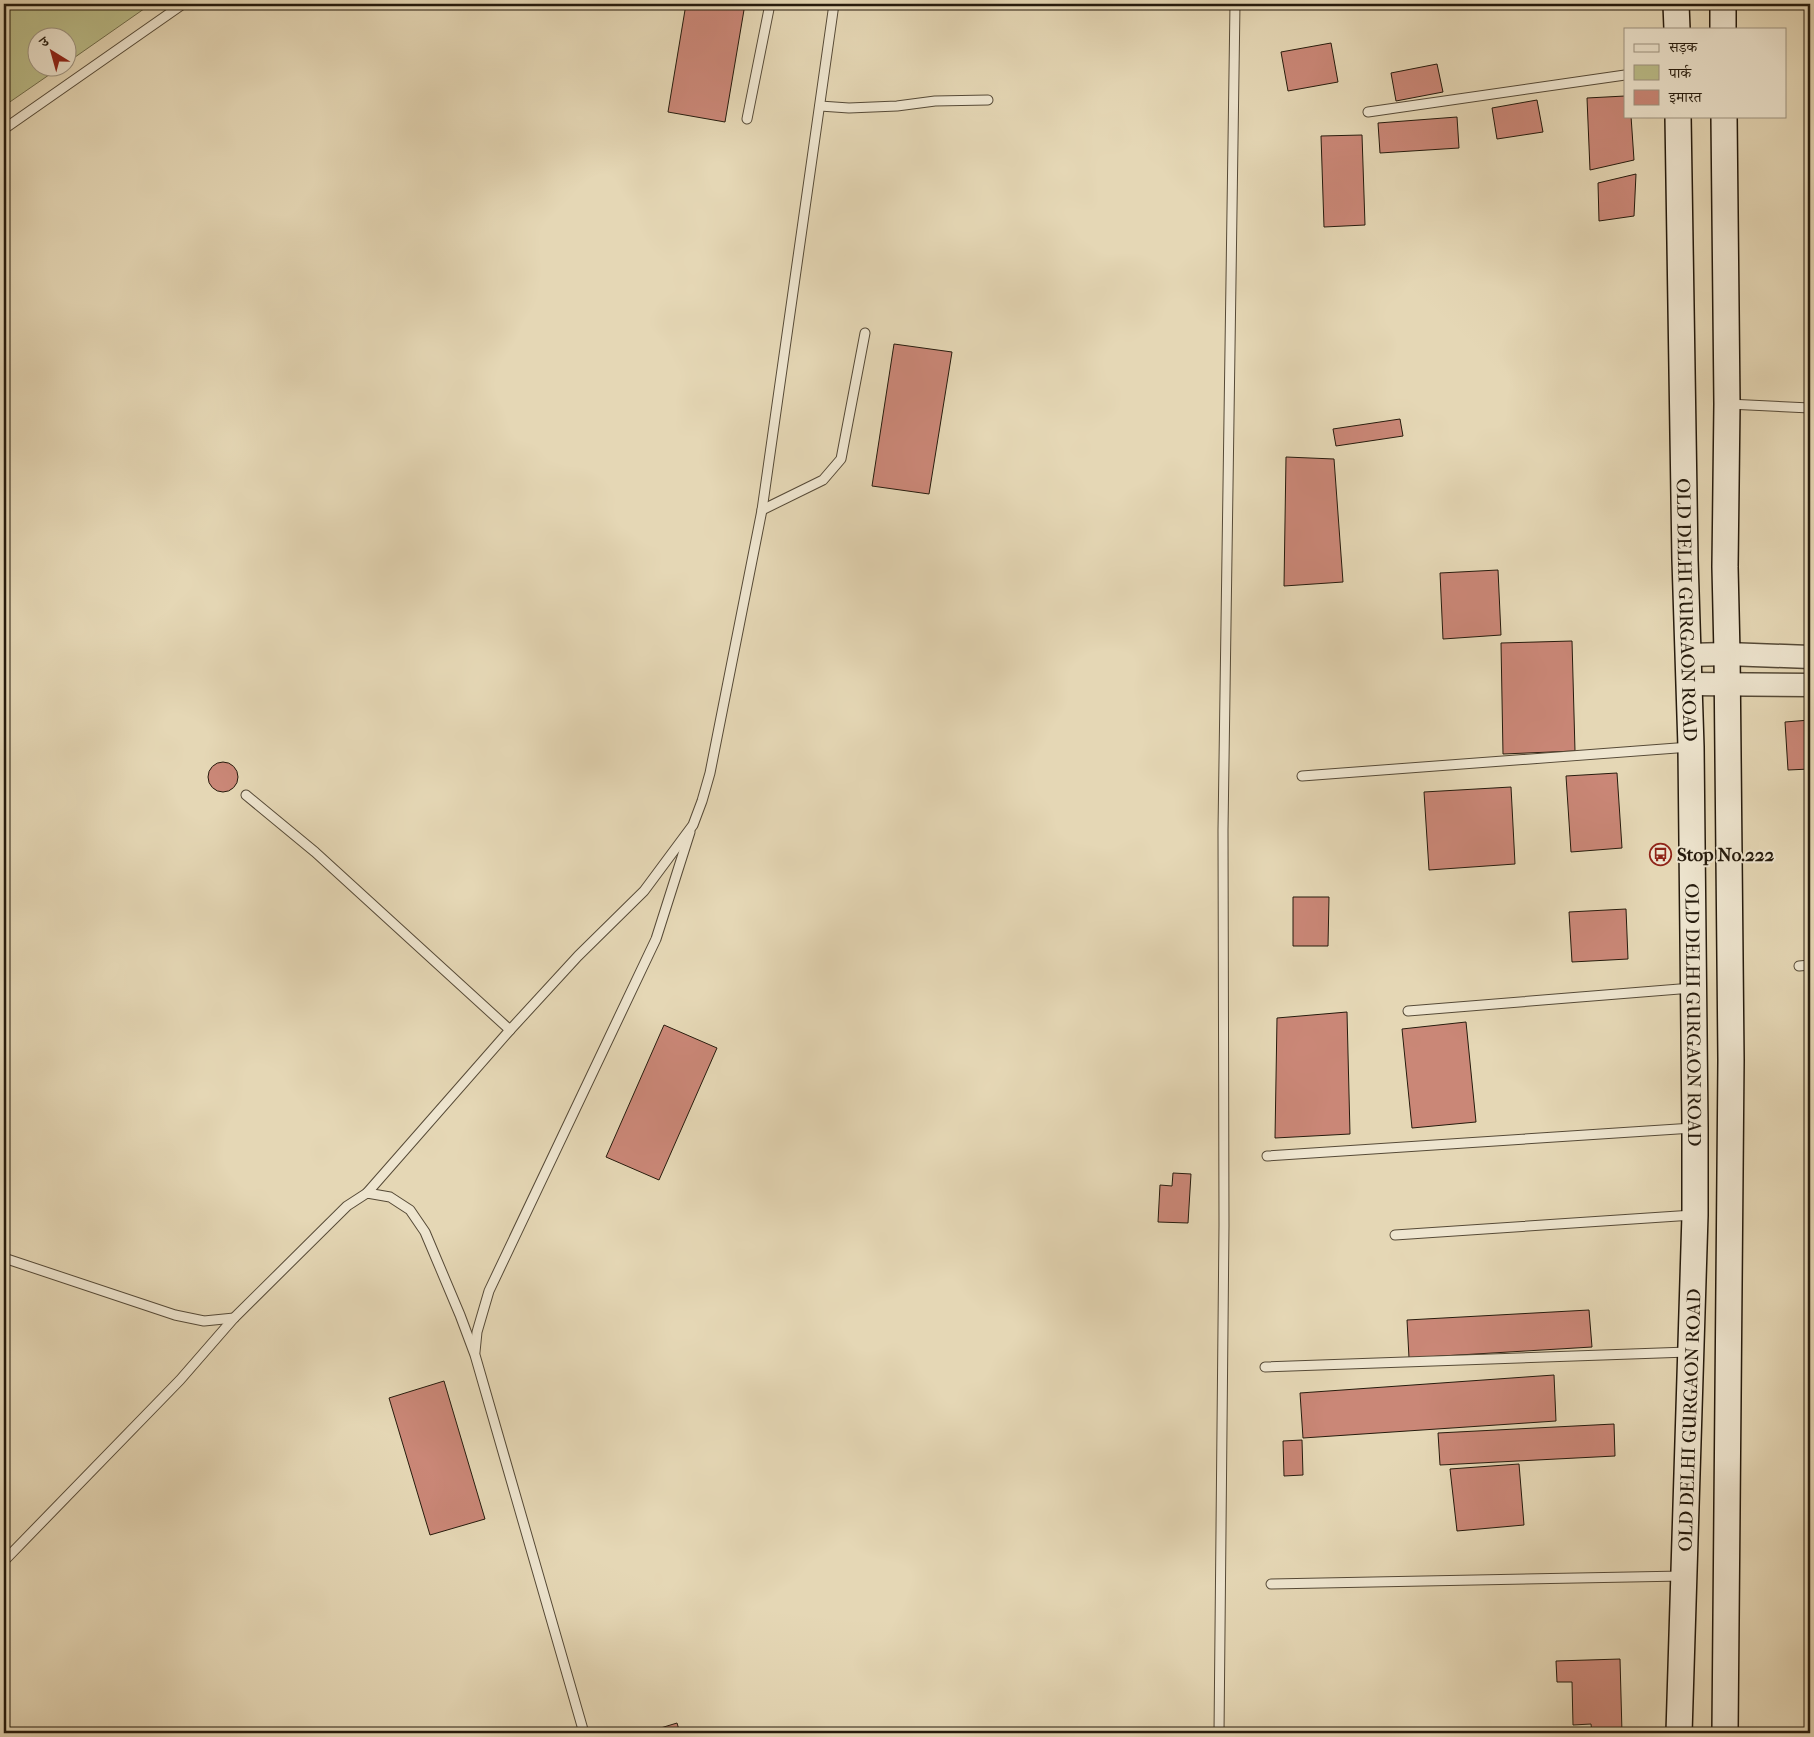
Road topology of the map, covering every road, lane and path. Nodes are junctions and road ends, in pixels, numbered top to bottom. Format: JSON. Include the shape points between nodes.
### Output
{"nodes":[{"id":1,"x":183,"y":4,"type":"edge"},
{"id":2,"x":770,"y":4,"type":"edge"},
{"id":3,"x":834,"y":4,"type":"edge"},
{"id":4,"x":1234,"y":4,"type":"edge"},
{"id":5,"x":1676,"y":4,"type":"edge"},
{"id":6,"x":1723,"y":4,"type":"edge"},
{"id":7,"x":1677,"y":28,"type":"edge"},
{"id":8,"x":1723,"y":28,"type":"edge"},
{"id":9,"x":1624,"y":75,"type":"edge"},
{"id":10,"x":988,"y":100,"type":"dead end"},
{"id":11,"x":820,"y":106,"type":"junction"},
{"id":12,"x":1368,"y":112,"type":"dead end"},
{"id":13,"x":1678,"y":118,"type":"edge"},
{"id":14,"x":1724,"y":118,"type":"edge"},
{"id":15,"x":747,"y":119,"type":"dead end"},
{"id":16,"x":4,"y":129,"type":"edge"},
{"id":17,"x":865,"y":334,"type":"dead end"},
{"id":18,"x":1727,"y":404,"type":"junction"},
{"id":19,"x":1810,"y":408,"type":"edge"},
{"id":20,"x":762,"y":510,"type":"junction"},
{"id":21,"x":1728,"y":654,"type":"junction"},
{"id":22,"x":1688,"y":655,"type":"junction"},
{"id":23,"x":1810,"y":656,"type":"edge"},
{"id":24,"x":1689,"y":684,"type":"junction"},
{"id":25,"x":1728,"y":685,"type":"junction"},
{"id":26,"x":1810,"y":685,"type":"edge"},
{"id":27,"x":1691,"y":747,"type":"junction"},
{"id":28,"x":1302,"y":776,"type":"dead end"},
{"id":29,"x":246,"y":795,"type":"dead end"},
{"id":30,"x":693,"y":825,"type":"junction"},
{"id":31,"x":1810,"y":965,"type":"edge"},
{"id":32,"x":1799,"y":966,"type":"dead end"},
{"id":33,"x":1694,"y":988,"type":"junction"},
{"id":34,"x":1408,"y":1011,"type":"dead end"},
{"id":35,"x":510,"y":1030,"type":"junction"},
{"id":36,"x":1695,"y":1127,"type":"junction"},
{"id":37,"x":1267,"y":1156,"type":"dead end"},
{"id":38,"x":367,"y":1193,"type":"junction"},
{"id":39,"x":1695,"y":1215,"type":"junction"},
{"id":40,"x":1395,"y":1235,"type":"dead end"},
{"id":41,"x":4,"y":1258,"type":"edge"},
{"id":42,"x":234,"y":1318,"type":"junction"},
{"id":43,"x":1691,"y":1352,"type":"junction"},
{"id":44,"x":475,"y":1355,"type":"junction"},
{"id":45,"x":1265,"y":1367,"type":"dead end"},
{"id":46,"x":4,"y":1561,"type":"edge"},
{"id":47,"x":1684,"y":1576,"type":"junction"},
{"id":48,"x":1271,"y":1584,"type":"dead end"},
{"id":49,"x":584,"y":1733,"type":"edge"},
{"id":50,"x":1219,"y":1733,"type":"edge"},
{"id":51,"x":1678,"y":1733,"type":"edge"},
{"id":52,"x":1725,"y":1733,"type":"edge"}],
"edges":[{"from":1,"to":16,"type":"lane"},
{"from":2,"to":15,"type":"lane"},
{"from":3,"to":11,"type":"lane"},
{"from":4,"to":50,"type":"lane","via":[[1222,830],[1224,1235]]},
{"from":5,"to":7,"type":"main road"},
{"from":6,"to":8,"type":"main road"},
{"from":9,"to":12,"type":"lane"},
{"from":10,"to":11,"type":"lane","via":[[849,108]]},
{"from":11,"to":20,"type":"lane"},
{"from":13,"to":22,"type":"main road","name":"OLD DELHI GURGAON ROAD"},
{"from":14,"to":18,"type":"main road","name":"OLD DELHI GURGAON ROAD"},
{"from":17,"to":20,"type":"lane","via":[[841,460],[823,480]]},
{"from":18,"to":19,"type":"lane"},
{"from":18,"to":21,"type":"main road","name":"OLD DELHI GURGAON ROAD","via":[[1724,567]]},
{"from":20,"to":30,"type":"lane","via":[[710,773]]},
{"from":21,"to":22,"type":"street"},
{"from":21,"to":23,"type":"street"},
{"from":21,"to":25,"type":"main road","name":"OLD DELHI GURGAON ROAD"},
{"from":22,"to":24,"type":"main road","name":"OLD DELHI GURGAON ROAD"},
{"from":24,"to":25,"type":"street"},
{"from":24,"to":27,"type":"main road","name":"OLD DELHI GURGAON ROAD"},
{"from":25,"to":26,"type":"street"},
{"from":25,"to":52,"type":"main road","name":"OLD DELHI GURGAON ROAD","via":[[1731,1070]]},
{"from":27,"to":28,"type":"lane"},
{"from":27,"to":33,"type":"main road","name":"OLD DELHI GURGAON ROAD"},
{"from":29,"to":35,"type":"lane","via":[[315,852]]},
{"from":30,"to":35,"type":"lane","via":[[644,891]]},
{"from":30,"to":44,"type":"lane","via":[[656,939],[489,1291],[477,1332]]},
{"from":31,"to":32,"type":"lane"},
{"from":33,"to":34,"type":"lane"},
{"from":33,"to":36,"type":"main road","name":"OLD DELHI GURGAON ROAD"},
{"from":35,"to":38,"type":"lane"},
{"from":36,"to":37,"type":"lane"},
{"from":36,"to":39,"type":"main road","name":"OLD DELHI GURGAON ROAD"},
{"from":38,"to":42,"type":"lane","via":[[347,1206]]},
{"from":38,"to":44,"type":"lane","via":[[390,1197],[410,1210],[425,1232]]},
{"from":39,"to":40,"type":"lane"},
{"from":39,"to":43,"type":"main road","name":"OLD DELHI GURGAON ROAD"},
{"from":41,"to":42,"type":"lane","via":[[175,1315],[204,1321]]},
{"from":42,"to":46,"type":"lane","via":[[180,1380]]},
{"from":43,"to":45,"type":"lane"},
{"from":43,"to":47,"type":"main road","name":"OLD DELHI GURGAON ROAD"},
{"from":44,"to":49,"type":"lane"},
{"from":47,"to":48,"type":"lane"},
{"from":47,"to":51,"type":"main road","name":"OLD DELHI GURGAON ROAD"}]}
